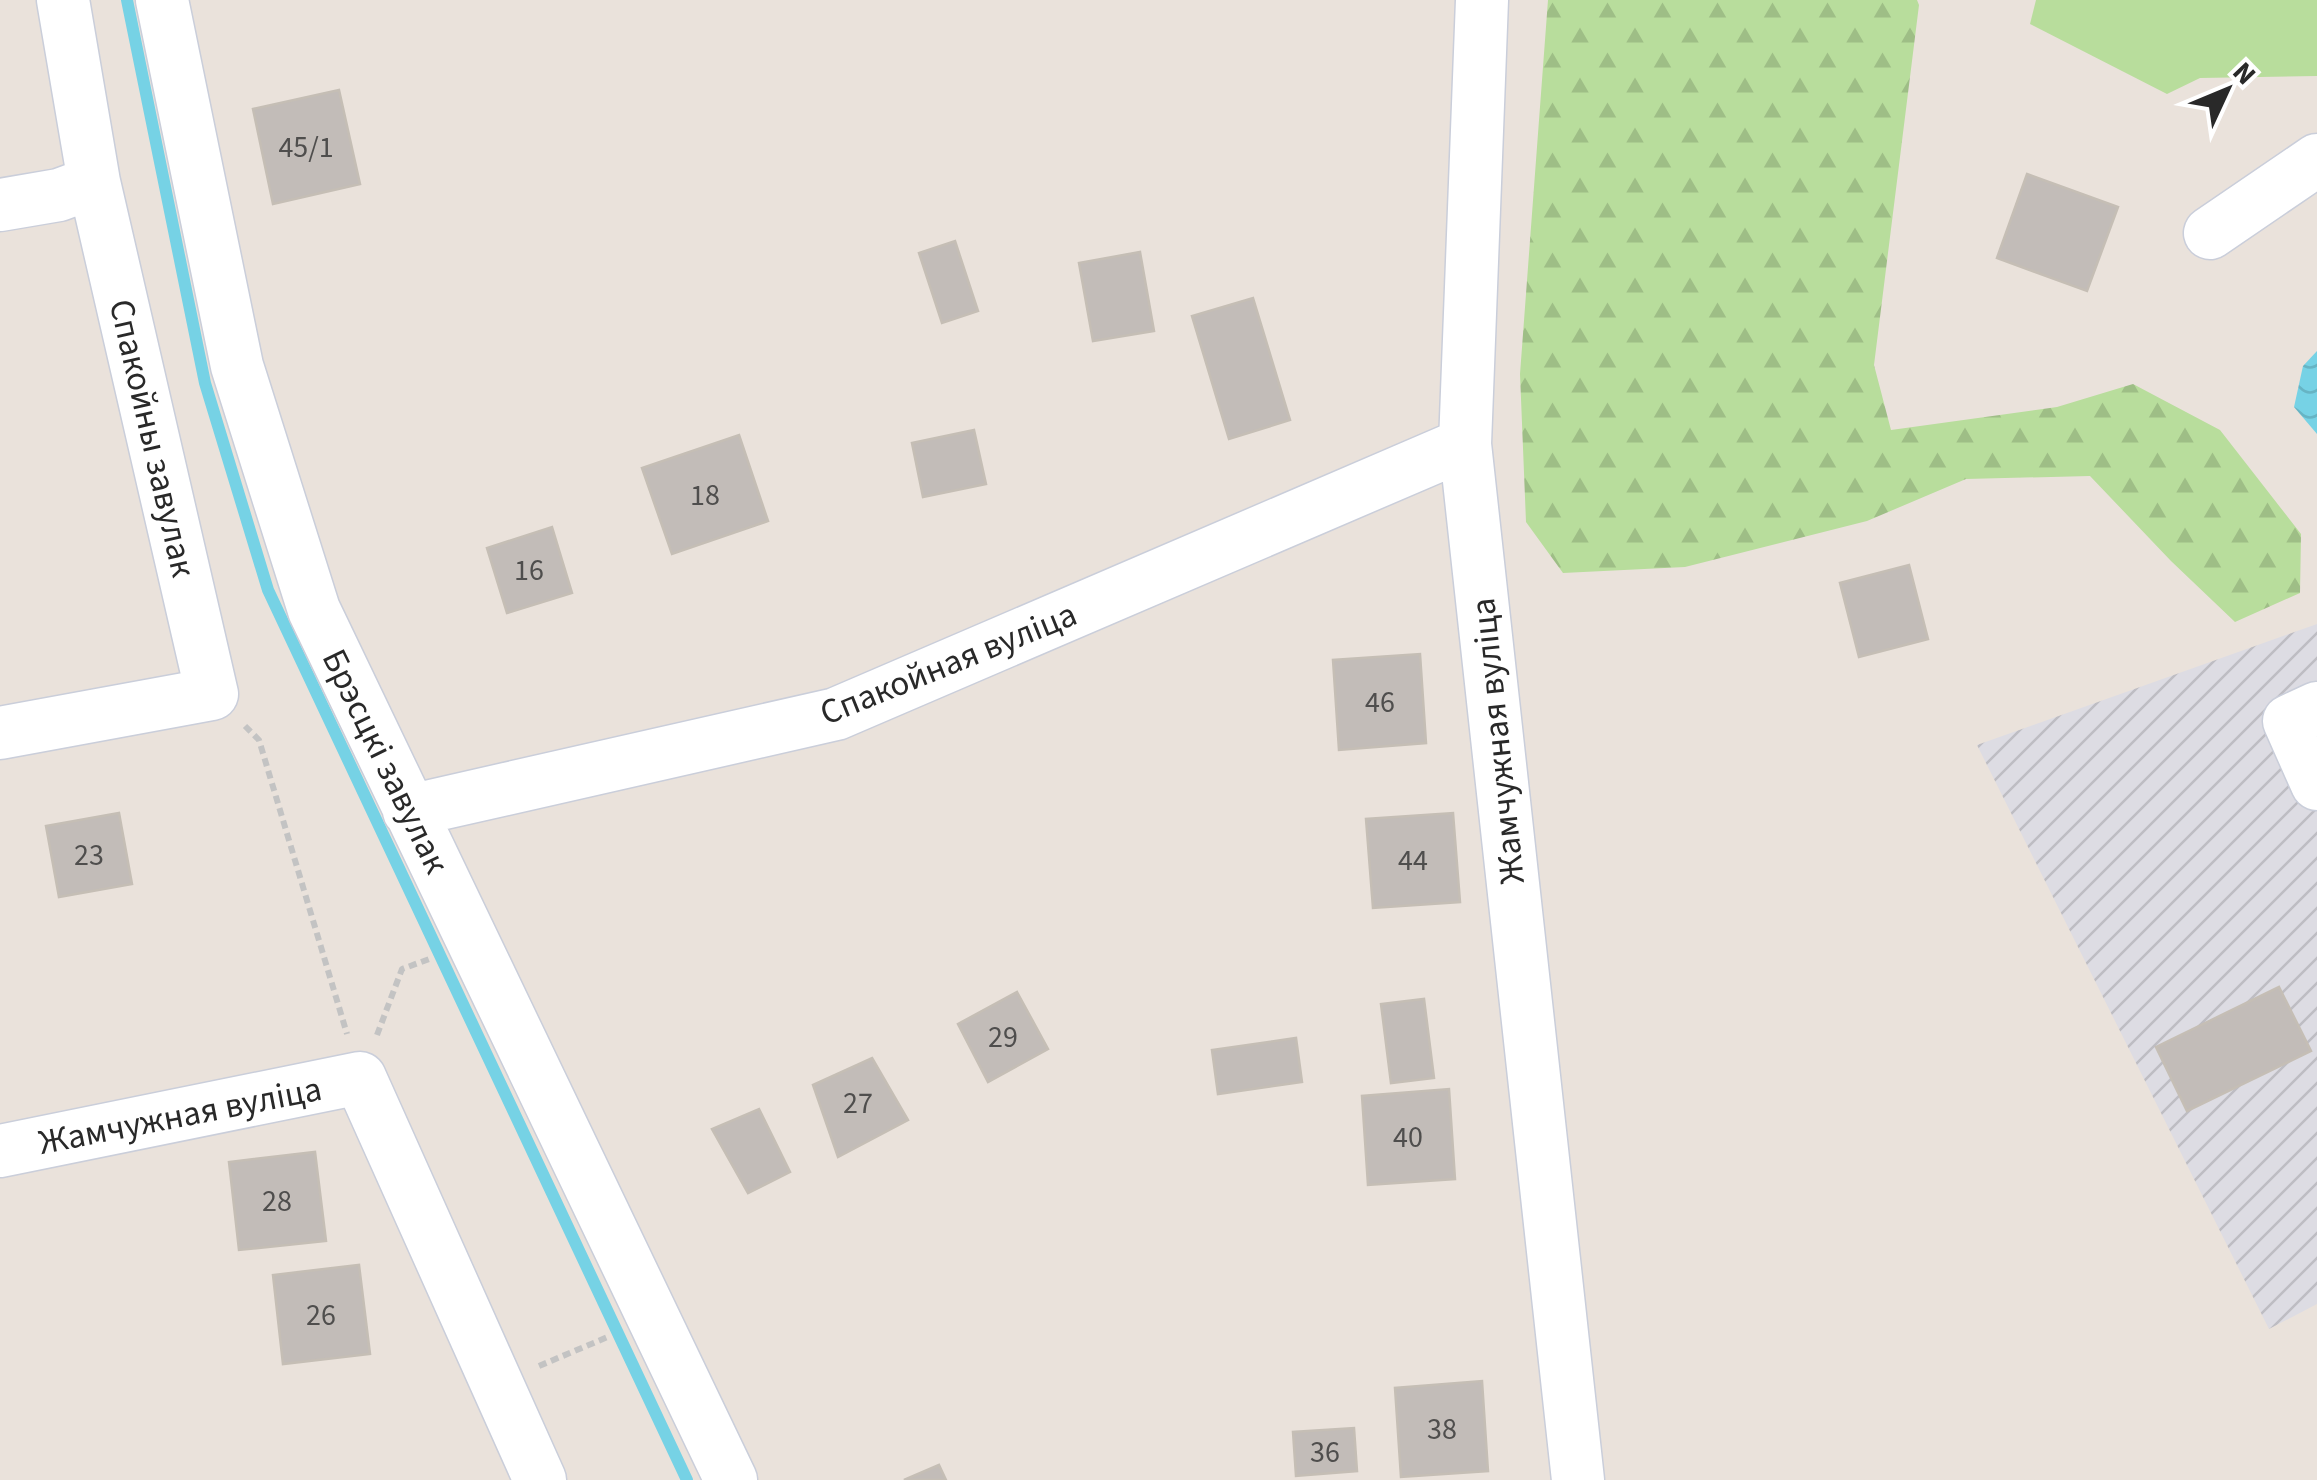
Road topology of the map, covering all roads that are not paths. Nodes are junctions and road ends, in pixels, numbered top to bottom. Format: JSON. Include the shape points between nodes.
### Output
{"nodes":[{"id":1,"x":62,"y":0,"type":"edge"},
{"id":2,"x":162,"y":0,"type":"edge"},
{"id":3,"x":1482,"y":0,"type":"edge"},
{"id":4,"x":2317,"y":160,"type":"edge"},
{"id":5,"x":94,"y":182,"type":"junction"},
{"id":6,"x":0,"y":205,"type":"edge"},
{"id":7,"x":2210,"y":233,"type":"dead end"},
{"id":8,"x":1465,"y":444,"type":"junction"},
{"id":9,"x":2317,"y":708,"type":"edge"},
{"id":10,"x":0,"y":734,"type":"edge"},
{"id":11,"x":2317,"y":784,"type":"edge"},
{"id":12,"x":410,"y":811,"type":"junction"},
{"id":13,"x":0,"y":1152,"type":"edge"},
{"id":14,"x":540,"y":1480,"type":"edge"},
{"id":15,"x":730,"y":1480,"type":"edge"},
{"id":16,"x":1578,"y":1480,"type":"edge"}],
"edges":[{"from":1,"to":5,"type":"street","name":"Спакойны завулак"},
{"from":2,"to":12,"type":"street","name":"Брэсцкі завулак","via":[[237,366],[314,610]]},
{"from":3,"to":8,"type":"street","name":"Жамчужная вуліца"},
{"from":4,"to":7,"type":"street"},
{"from":5,"to":6,"type":"street"},
{"from":5,"to":10,"type":"street","name":"Спакойны завулак","via":[[212,694]]},
{"from":8,"to":12,"type":"street","name":"Спакойная вуліца","via":[[836,714]]},
{"from":8,"to":16,"type":"street","name":"Жамчужная вуліца"},
{"from":9,"to":11,"type":"street","via":[[2288,721]]},
{"from":12,"to":15,"type":"street","name":"Брэсцкі завулак"},
{"from":13,"to":14,"type":"street","name":"Жамчужная вуліца","via":[[360,1078]]}]}
